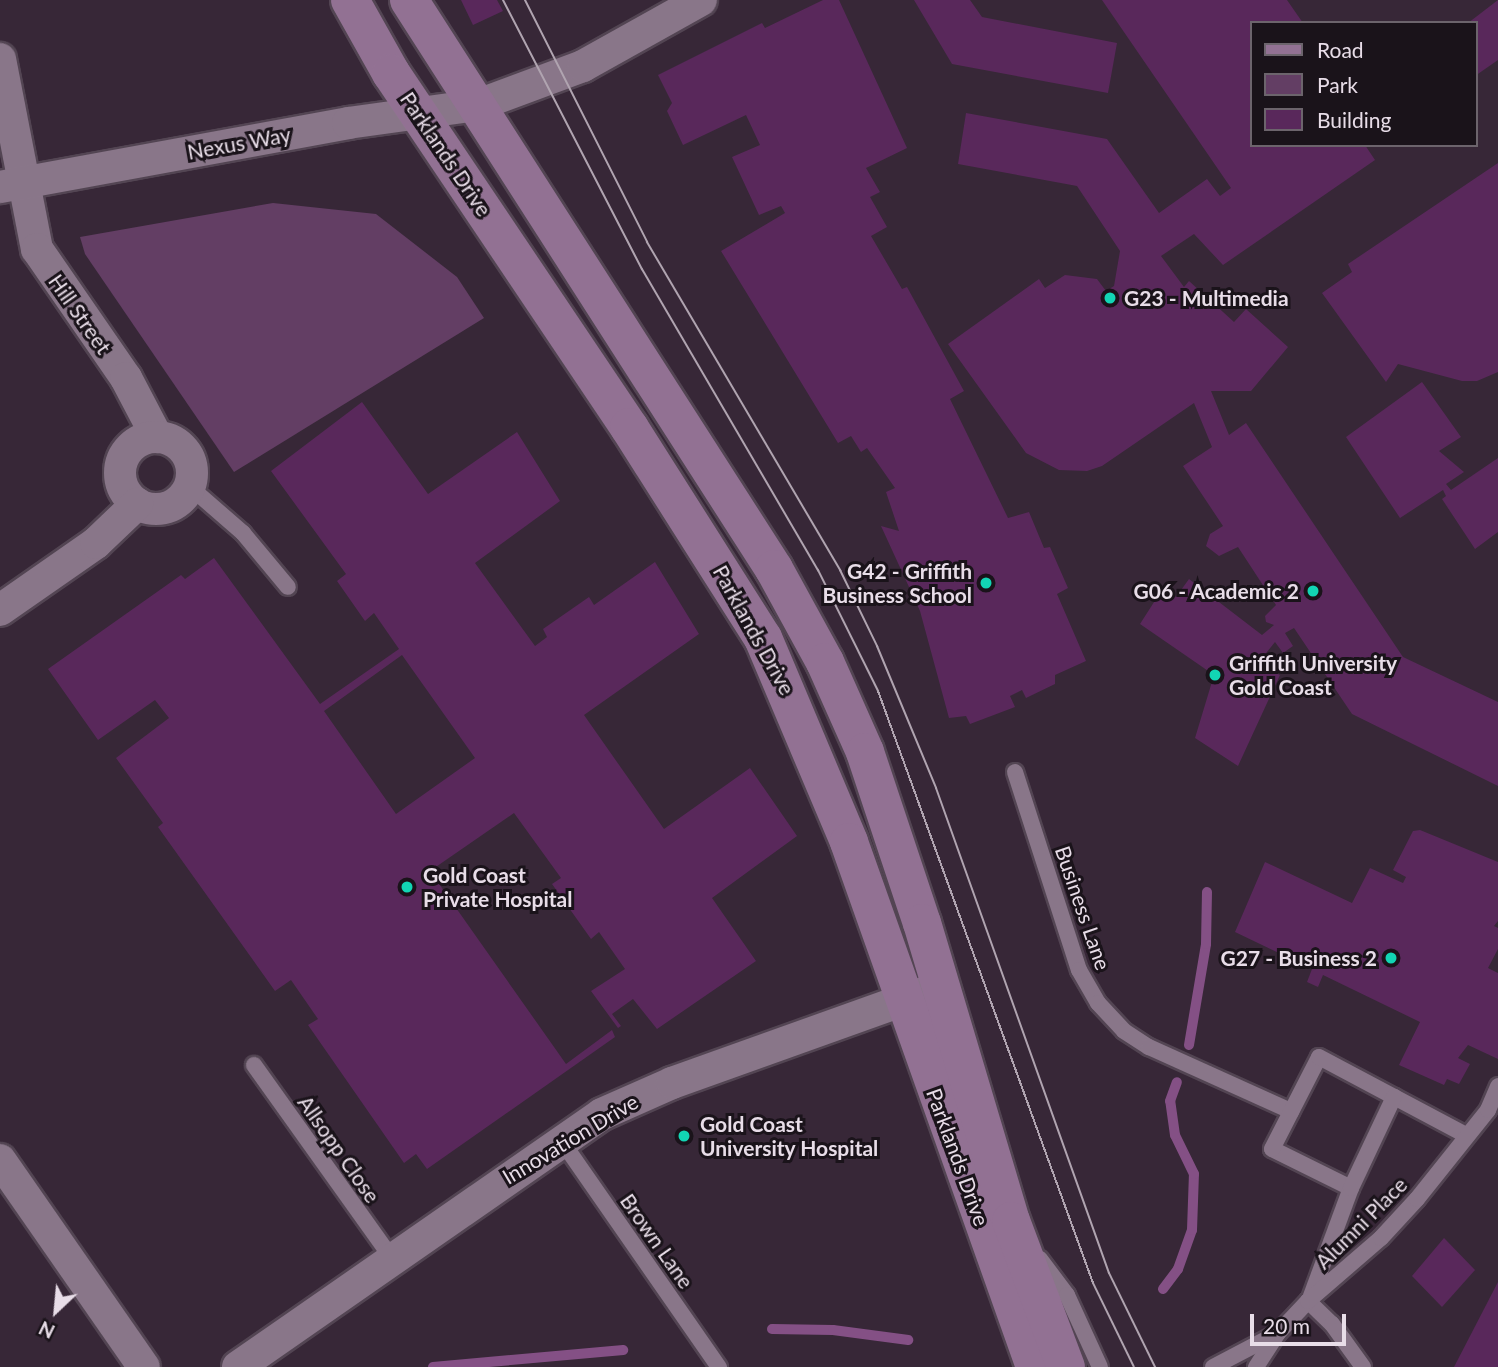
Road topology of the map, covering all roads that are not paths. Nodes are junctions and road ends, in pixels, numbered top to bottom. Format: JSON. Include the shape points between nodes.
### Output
{"nodes":[{"id":1,"x":350,"y":0,"type":"edge"},
{"id":2,"x":409,"y":0,"type":"edge"},
{"id":3,"x":701,"y":0,"type":"edge"},
{"id":4,"x":0,"y":59,"type":"edge"},
{"id":5,"x":478,"y":105,"type":"junction"},
{"id":6,"x":421,"y":116,"type":"junction"},
{"id":7,"x":11,"y":185,"type":"edge"},
{"id":8,"x":158,"y":437,"type":"junction"},
{"id":9,"x":189,"y":486,"type":"junction"},
{"id":10,"x":137,"y":504,"type":"junction"},
{"id":11,"x":288,"y":587,"type":"dead end"},
{"id":12,"x":0,"y":610,"type":"edge"},
{"id":13,"x":1015,"y":772,"type":"dead end"},
{"id":14,"x":941,"y":987,"type":"junction"},
{"id":15,"x":902,"y":1001,"type":"junction"},
{"id":16,"x":254,"y":1065,"type":"dead end"},
{"id":17,"x":1498,"y":1086,"type":"edge"},
{"id":18,"x":1394,"y":1097,"type":"junction"},
{"id":19,"x":1291,"y":1111,"type":"junction"},
{"id":20,"x":1466,"y":1135,"type":"junction"},
{"id":21,"x":561,"y":1140,"type":"junction"},
{"id":22,"x":0,"y":1160,"type":"edge"},
{"id":23,"x":1351,"y":1188,"type":"junction"},
{"id":24,"x":1011,"y":1221,"type":"junction"},
{"id":25,"x":391,"y":1257,"type":"junction"},
{"id":26,"x":1308,"y":1301,"type":"junction"},
{"id":27,"x":1278,"y":1334,"type":"junction"},
{"id":28,"x":144,"y":1367,"type":"edge"},
{"id":29,"x":238,"y":1367,"type":"edge"},
{"id":30,"x":719,"y":1367,"type":"edge"},
{"id":31,"x":1035,"y":1367,"type":"edge"},
{"id":32,"x":1066,"y":1367,"type":"edge"},
{"id":33,"x":1100,"y":1367,"type":"edge"},
{"id":34,"x":1213,"y":1367,"type":"edge"},
{"id":35,"x":1256,"y":1367,"type":"edge"},
{"id":36,"x":1363,"y":1367,"type":"edge"}],
"edges":[{"from":1,"to":6,"type":"street","name":"Parklands Drive","via":[[391,74]]},
{"from":2,"to":5,"type":"street","name":"Parklands Drive"},
{"from":3,"to":5,"type":"street","name":"Nexus Way","via":[[583,66]]},
{"from":4,"to":7,"type":"street","name":"Hill Street"},
{"from":5,"to":6,"type":"street","name":"Nexus Way"},
{"from":5,"to":14,"type":"street","name":"Parklands Drive","via":[[801,616],[865,752]]},
{"from":6,"to":7,"type":"street","name":"Nexus Way","via":[[348,123]]},
{"from":6,"to":15,"type":"street","name":"Parklands Drive","via":[[763,638],[849,842]]},
{"from":7,"to":8,"type":"street","name":"Hill Street","via":[[43,260],[126,378]]},
{"from":8,"to":9,"type":"street","via":[[180,447],[190,461]]},
{"from":8,"to":10,"type":"street","via":[[136,443],[122,459],[121,484]]},
{"from":9,"to":10,"type":"street","via":[[175,503],[164,508]]},
{"from":9,"to":11,"type":"lane","via":[[243,533]]},
{"from":10,"to":12,"type":"street","via":[[96,543]]},
{"from":13,"to":19,"type":"lane","name":"Business Lane","via":[[1079,970],[1098,1003],[1124,1031],[1149,1047]]},
{"from":14,"to":15,"type":"street","name":"Innovation Drive"},
{"from":14,"to":24,"type":"street","name":"Parklands Drive"},
{"from":15,"to":21,"type":"street","name":"Innovation Drive","via":[[632,1099]]},
{"from":15,"to":31,"type":"street","name":"Parklands Drive"},
{"from":16,"to":25,"type":"lane","name":"Allsopp Close"},
{"from":17,"to":20,"type":"lane","name":"Alumni Place","via":[[1488,1110]]},
{"from":18,"to":19,"type":"lane","via":[[1320,1057]]},
{"from":18,"to":20,"type":"lane"},
{"from":18,"to":23,"type":"lane"},
{"from":19,"to":23,"type":"lane","via":[[1272,1149]]},
{"from":20,"to":26,"type":"lane","name":"Alumni Place","via":[[1381,1238]]},
{"from":21,"to":25,"type":"street","name":"Innovation Drive"},
{"from":21,"to":30,"type":"lane","name":"Brown Lane"},
{"from":22,"to":28,"type":"street"},
{"from":23,"to":26,"type":"lane"},
{"from":24,"to":32,"type":"street","name":"Parklands Drive"},
{"from":24,"to":33,"type":"lane","via":[[1067,1295]]},
{"from":25,"to":29,"type":"street","name":"Innovation Drive"},
{"from":26,"to":27,"type":"lane","name":"Alumni Place"},
{"from":26,"to":36,"type":"lane","via":[[1332,1324]]},
{"from":27,"to":34,"type":"lane","name":"Alumni Place"},
{"from":27,"to":35,"type":"lane","name":"Alumni Place"}]}
